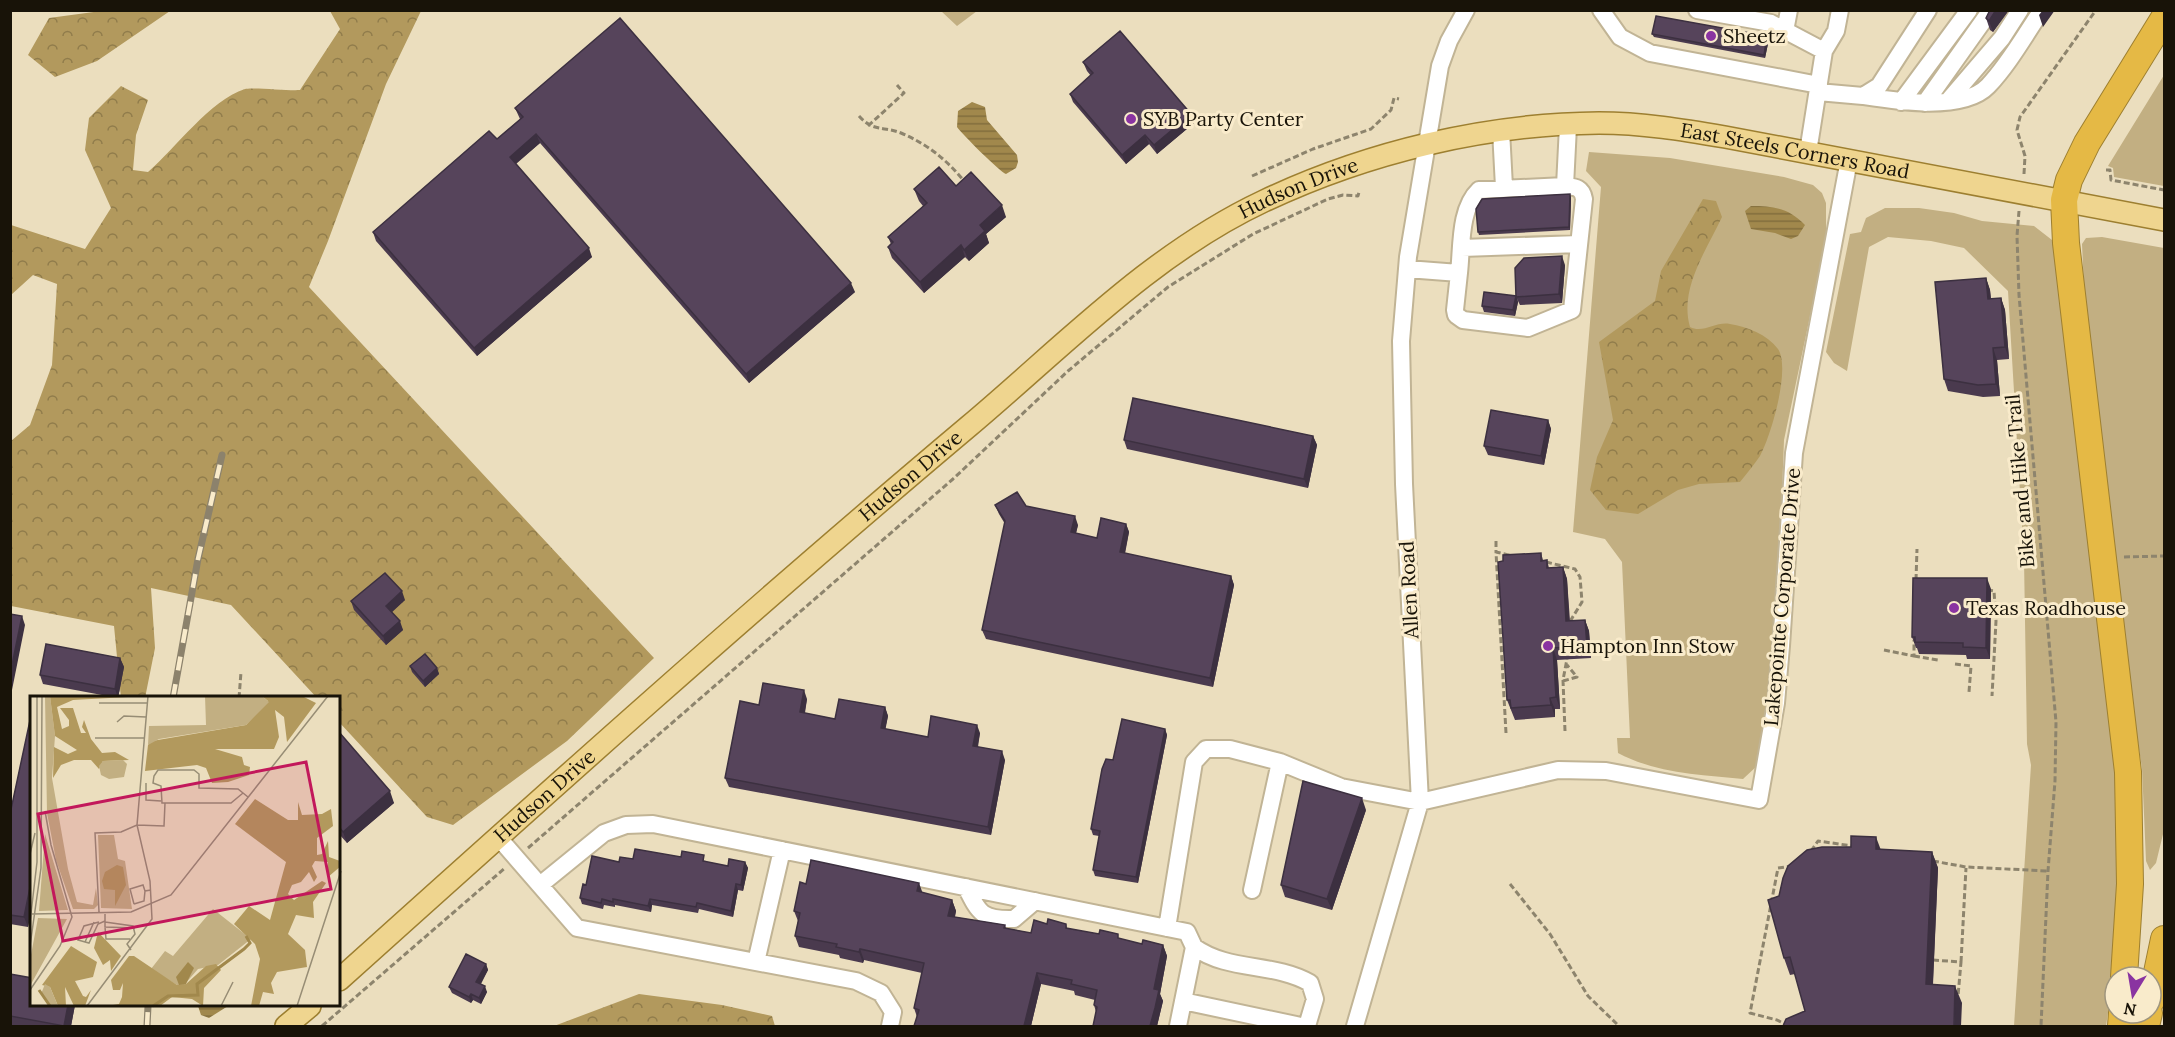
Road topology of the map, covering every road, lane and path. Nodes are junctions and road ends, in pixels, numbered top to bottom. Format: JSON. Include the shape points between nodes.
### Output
{"nodes":[{"id":1,"x":1466,"y":10,"type":"edge"},
{"id":2,"x":1601,"y":10,"type":"edge"},
{"id":3,"x":1697,"y":10,"type":"edge"},
{"id":4,"x":1789,"y":10,"type":"edge"},
{"id":5,"x":1840,"y":10,"type":"edge"},
{"id":6,"x":1928,"y":10,"type":"edge"},
{"id":7,"x":1969,"y":10,"type":"edge"},
{"id":8,"x":1990,"y":10,"type":"edge"},
{"id":9,"x":2020,"y":10,"type":"edge"},
{"id":10,"x":2042,"y":10,"type":"edge"},
{"id":11,"x":2096,"y":10,"type":"edge"},
{"id":12,"x":2164,"y":18,"type":"edge"},
{"id":13,"x":1785,"y":31,"type":"junction"},
{"id":14,"x":1824,"y":51,"type":"junction"},
{"id":15,"x":897,"y":85,"type":"dead end"},
{"id":16,"x":1818,"y":89,"type":"junction"},
{"id":17,"x":1863,"y":96,"type":"junction"},
{"id":18,"x":1399,"y":99,"type":"dead end"},
{"id":19,"x":1948,"y":101,"type":"junction"},
{"id":20,"x":1901,"y":102,"type":"junction"},
{"id":21,"x":1925,"y":103,"type":"junction"},
{"id":22,"x":859,"y":116,"type":"dead end"},
{"id":23,"x":868,"y":126,"type":"junction"},
{"id":24,"x":1568,"y":126,"type":"junction"},
{"id":25,"x":1501,"y":130,"type":"junction"},
{"id":26,"x":1425,"y":146,"type":"junction"},
{"id":27,"x":1808,"y":152,"type":"junction"},
{"id":28,"x":1849,"y":160,"type":"junction"},
{"id":29,"x":2025,"y":165,"type":"dead end"},
{"id":30,"x":2106,"y":170,"type":"dead end"},
{"id":31,"x":1252,"y":176,"type":"dead end"},
{"id":32,"x":1565,"y":186,"type":"junction"},
{"id":33,"x":1504,"y":187,"type":"junction"},
{"id":34,"x":970,"y":189,"type":"edge"},
{"id":35,"x":2164,"y":190,"type":"edge"},
{"id":36,"x":1359,"y":192,"type":"dead end"},
{"id":37,"x":2064,"y":200,"type":"junction"},
{"id":38,"x":2164,"y":220,"type":"edge"},
{"id":39,"x":2018,"y":221,"type":"dead end"},
{"id":40,"x":1579,"y":244,"type":"junction"},
{"id":41,"x":1462,"y":248,"type":"junction"},
{"id":42,"x":1407,"y":269,"type":"junction"},
{"id":43,"x":1460,"y":273,"type":"junction"},
{"id":44,"x":1496,"y":541,"type":"dead end"},
{"id":45,"x":1917,"y":549,"type":"dead end"},
{"id":46,"x":1496,"y":552,"type":"junction"},
{"id":47,"x":2164,"y":556,"type":"edge"},
{"id":48,"x":1520,"y":557,"type":"edge"},
{"id":49,"x":2103,"y":557,"type":"junction"},
{"id":50,"x":1542,"y":561,"type":"edge"},
{"id":51,"x":1916,"y":578,"type":"junction"},
{"id":52,"x":1927,"y":579,"type":"edge"},
{"id":53,"x":1916,"y":584,"type":"edge"},
{"id":54,"x":1983,"y":589,"type":"edge"},
{"id":55,"x":1568,"y":626,"type":"edge"},
{"id":56,"x":1914,"y":634,"type":"edge"},
{"id":57,"x":1884,"y":650,"type":"dead end"},
{"id":58,"x":1914,"y":656,"type":"junction"},
{"id":59,"x":1938,"y":660,"type":"edge"},
{"id":60,"x":1955,"y":664,"type":"dead end"},
{"id":61,"x":241,"y":672,"type":"dead end"},
{"id":62,"x":1563,"y":681,"type":"junction"},
{"id":63,"x":1969,"y":692,"type":"dead end"},
{"id":64,"x":239,"y":696,"type":"edge"},
{"id":65,"x":1992,"y":696,"type":"dead end"},
{"id":66,"x":1565,"y":731,"type":"dead end"},
{"id":67,"x":1506,"y":733,"type":"dead end"},
{"id":68,"x":1280,"y":762,"type":"junction"},
{"id":69,"x":1420,"y":802,"type":"junction"},
{"id":70,"x":498,"y":837,"type":"junction"},
{"id":71,"x":1862,"y":848,"type":"edge"},
{"id":72,"x":782,"y":850,"type":"junction"},
{"id":73,"x":1808,"y":855,"type":"edge"},
{"id":74,"x":516,"y":859,"type":"junction"},
{"id":75,"x":1923,"y":859,"type":"edge"},
{"id":76,"x":1798,"y":862,"type":"edge"},
{"id":77,"x":1966,"y":867,"type":"junction"},
{"id":78,"x":2048,"y":871,"type":"junction"},
{"id":79,"x":1510,"y":884,"type":"dead end"},
{"id":80,"x":540,"y":885,"type":"junction"},
{"id":81,"x":966,"y":887,"type":"junction"},
{"id":82,"x":1252,"y":890,"type":"dead end"},
{"id":83,"x":1035,"y":901,"type":"junction"},
{"id":84,"x":1770,"y":911,"type":"junction"},
{"id":85,"x":1776,"y":913,"type":"edge"},
{"id":86,"x":1167,"y":928,"type":"junction"},
{"id":87,"x":2164,"y":939,"type":"edge"},
{"id":88,"x":1194,"y":947,"type":"junction"},
{"id":89,"x":1934,"y":960,"type":"dead end"},
{"id":90,"x":756,"y":962,"type":"junction"},
{"id":91,"x":1961,"y":962,"type":"junction"},
{"id":92,"x":2125,"y":965,"type":"edge"},
{"id":93,"x":2159,"y":965,"type":"edge"},
{"id":94,"x":340,"y":979,"type":"edge"},
{"id":95,"x":1950,"y":996,"type":"edge"},
{"id":96,"x":1183,"y":1001,"type":"junction"},
{"id":97,"x":308,"y":1007,"type":"edge"},
{"id":98,"x":286,"y":1026,"type":"edge"},
{"id":99,"x":322,"y":1026,"type":"edge"},
{"id":100,"x":890,"y":1026,"type":"edge"},
{"id":101,"x":1178,"y":1026,"type":"edge"},
{"id":102,"x":1301,"y":1026,"type":"edge"},
{"id":103,"x":1307,"y":1026,"type":"edge"},
{"id":104,"x":1355,"y":1026,"type":"edge"},
{"id":105,"x":1619,"y":1026,"type":"edge"},
{"id":106,"x":1789,"y":1026,"type":"edge"},
{"id":107,"x":2041,"y":1026,"type":"edge"}],
"edges":[{"from":1,"to":26,"type":"street","via":[[1440,66]]},
{"from":2,"to":16,"type":"street","via":[[1620,37],[1650,53]]},
{"from":3,"to":13,"type":"street","via":[[1771,23]]},
{"from":4,"to":13,"type":"street"},
{"from":5,"to":14,"type":"street","via":[[1836,31]]},
{"from":6,"to":17,"type":"street","via":[[1879,86]]},
{"from":7,"to":20,"type":"street"},
{"from":8,"to":21,"type":"street"},
{"from":9,"to":19,"type":"street"},
{"from":10,"to":19,"type":"street","via":[[1987,88]]},
{"from":11,"to":29,"type":"path","via":[[2020,117],[2017,130]]},
{"from":12,"to":37,"type":"highway","via":[[2087,143]]},
{"from":13,"to":14,"type":"street"},
{"from":14,"to":16,"type":"street"},
{"from":15,"to":23,"type":"path","via":[[904,93]]},
{"from":16,"to":17,"type":"street"},
{"from":16,"to":27,"type":"street"},
{"from":17,"to":20,"type":"street"},
{"from":18,"to":31,"type":"path","via":[[1394,98],[1391,110],[1371,129]]},
{"from":19,"to":21,"type":"street"},
{"from":20,"to":21,"type":"street"},
{"from":22,"to":23,"type":"path"},
{"from":23,"to":34,"type":"path","via":[[899,132],[940,154]]},
{"from":24,"to":25,"type":"main road","name":"East Steels Corners Road"},
{"from":24,"to":27,"type":"main road","name":"East Steels Corners Road","via":[[1599,123],[1666,127]]},
{"from":24,"to":32,"type":"street"},
{"from":25,"to":26,"type":"main road","name":"East Steels Corners Road","via":[[1474,132]]},
{"from":25,"to":33,"type":"street"},
{"from":26,"to":42,"type":"street","name":"Allen Road"},
{"from":26,"to":70,"type":"main road","name":"Hudson Drive","via":[[1317,179],[1263,202],[1206,232],[1148,273],[850,526]]},
{"from":27,"to":28,"type":"main road","name":"East Steels Corners Road"},
{"from":28,"to":37,"type":"main road","name":"East Steels Corners Road"},
{"from":28,"to":69,"type":"street","name":"Lakepointe Corporate Drive","via":[[1794,453],[1780,658],[1759,800],[1606,771],[1558,770]]},
{"from":30,"to":35,"type":"path","via":[[2110,170],[2111,180]]},
{"from":32,"to":33,"type":"street"},
{"from":32,"to":40,"type":"street","via":[[1583,192]]},
{"from":33,"to":41,"type":"street","via":[[1479,190],[1471,198]]},
{"from":36,"to":74,"type":"path","via":[[1358,196],[1328,199],[1253,234],[1168,287],[1068,370],[953,479]]},
{"from":37,"to":38,"type":"main road","name":"East Steels Corners Road"},
{"from":37,"to":49,"type":"highway"},
{"from":39,"to":78,"type":"path","name":"Bike and Hike Trail","via":[[2019,296],[2056,722]]},
{"from":40,"to":41,"type":"street"},
{"from":40,"to":43,"type":"street","via":[[1572,310],[1528,328],[1459,318],[1455,310]]},
{"from":41,"to":43,"type":"street"},
{"from":42,"to":43,"type":"street"},
{"from":42,"to":69,"type":"street","name":"Allen Road","via":[[1401,386]]},
{"from":44,"to":46,"type":"path"},
{"from":45,"to":51,"type":"path"},
{"from":46,"to":48,"type":"path"},
{"from":46,"to":67,"type":"path"},
{"from":47,"to":49,"type":"path"},
{"from":49,"to":92,"type":"highway","via":[[2129,802]]},
{"from":50,"to":55,"type":"path","via":[[1575,569],[1580,577],[1582,602]]},
{"from":51,"to":52,"type":"path"},
{"from":51,"to":53,"type":"path"},
{"from":54,"to":65,"type":"path","via":[[1994,591]]},
{"from":56,"to":58,"type":"path"},
{"from":57,"to":58,"type":"path"},
{"from":58,"to":59,"type":"path"},
{"from":60,"to":63,"type":"path","via":[[1971,666]]},
{"from":61,"to":64,"type":"path"},
{"from":62,"to":62,"type":"path","via":[[1577,677],[1567,662]]},
{"from":62,"to":66,"type":"path"},
{"from":68,"to":69,"type":"street","via":[[1341,787]]},
{"from":68,"to":82,"type":"street"},
{"from":68,"to":86,"type":"street","via":[[1230,749],[1206,749],[1194,762]]},
{"from":69,"to":104,"type":"street","name":"Allen Road"},
{"from":70,"to":74,"type":"street"},
{"from":70,"to":94,"type":"main road","name":"Hudson Drive"},
{"from":71,"to":73,"type":"path","via":[[1818,841]]},
{"from":72,"to":80,"type":"street","via":[[653,824],[626,825],[604,833]]},
{"from":72,"to":81,"type":"street"},
{"from":72,"to":90,"type":"street"},
{"from":74,"to":80,"type":"street"},
{"from":74,"to":99,"type":"path"},
{"from":75,"to":77,"type":"path"},
{"from":76,"to":84,"type":"path","via":[[1778,868]]},
{"from":77,"to":78,"type":"path"},
{"from":77,"to":91,"type":"path"},
{"from":78,"to":107,"type":"path","name":"Bike and Hike Trail"},
{"from":79,"to":105,"type":"path","via":[[1566,957],[1588,996]]},
{"from":80,"to":90,"type":"street","via":[[578,928]]},
{"from":81,"to":83,"type":"street"},
{"from":81,"to":83,"type":"street","via":[[977,911],[986,916],[1014,919]]},
{"from":83,"to":86,"type":"street"},
{"from":84,"to":85,"type":"path"},
{"from":84,"to":106,"type":"path","via":[[1750,1013]]},
{"from":86,"to":88,"type":"street","via":[[1187,932]]},
{"from":87,"to":93,"type":"highway"},
{"from":88,"to":96,"type":"street"},
{"from":88,"to":103,"type":"street","via":[[1210,958],[1295,974],[1310,983],[1315,999]]},
{"from":89,"to":91,"type":"path"},
{"from":90,"to":100,"type":"street","via":[[856,981],[881,993],[893,1012]]},
{"from":91,"to":95,"type":"path","via":[[1959,997]]},
{"from":96,"to":101,"type":"street"},
{"from":96,"to":102,"type":"street"},
{"from":97,"to":98,"type":"main road"}]}
